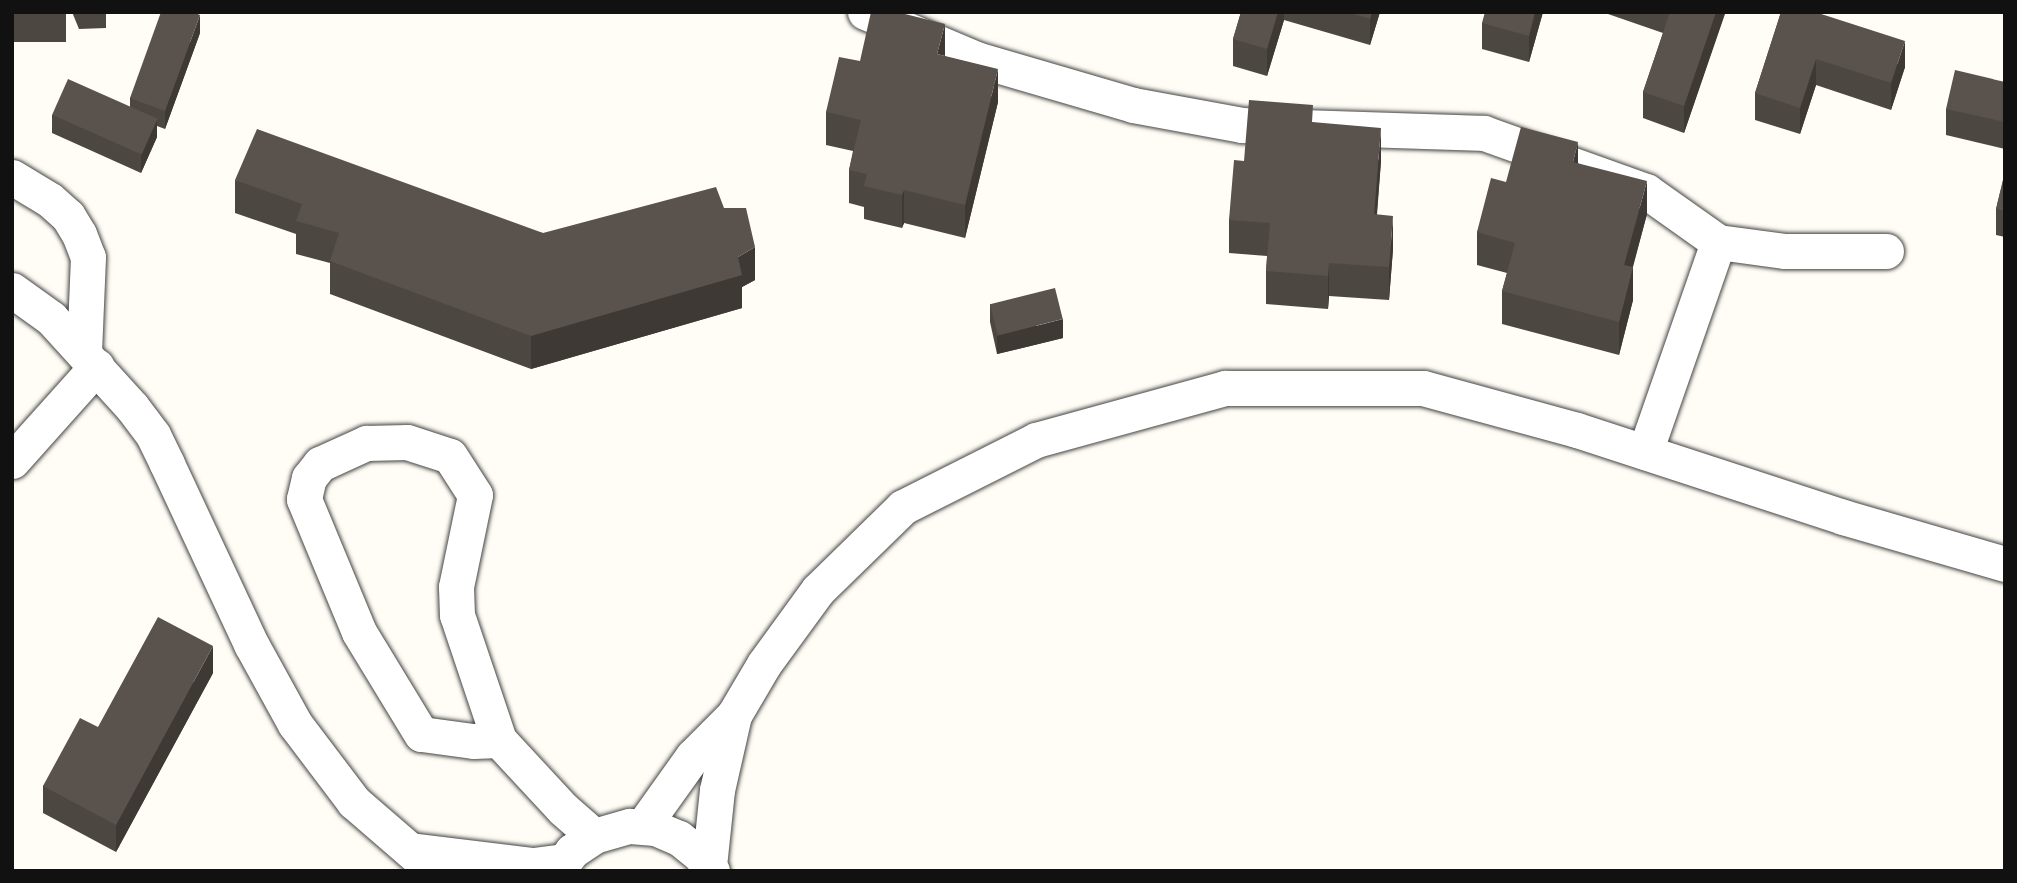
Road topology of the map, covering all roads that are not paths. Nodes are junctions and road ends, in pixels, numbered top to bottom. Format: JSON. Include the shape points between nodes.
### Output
{"nodes":[{"id":1,"x":865,"y":12,"type":"edge"},
{"id":2,"x":12,"y":177,"type":"edge"},
{"id":3,"x":1718,"y":242,"type":"junction"},
{"id":4,"x":1886,"y":251,"type":"dead end"},
{"id":5,"x":12,"y":290,"type":"edge"},
{"id":6,"x":91,"y":359,"type":"junction"},
{"id":7,"x":1645,"y":452,"type":"junction"},
{"id":8,"x":12,"y":461,"type":"edge"},
{"id":9,"x":2005,"y":564,"type":"edge"},
{"id":10,"x":734,"y":715,"type":"junction"},
{"id":11,"x":499,"y":740,"type":"junction"},
{"id":12,"x":643,"y":826,"type":"junction"},
{"id":13,"x":594,"y":836,"type":"junction"},
{"id":14,"x":422,"y":860,"type":"edge"},
{"id":15,"x":560,"y":866,"type":"edge"},
{"id":16,"x":710,"y":869,"type":"edge"}],
"edges":[{"from":1,"to":3,"type":"street","via":[[976,59],[1133,105],[1242,125],[1484,133],[1646,191]]},
{"from":2,"to":6,"type":"street","via":[[50,200],[79,234],[88,257]]},
{"from":3,"to":4,"type":"street","via":[[1785,251]]},
{"from":3,"to":7,"type":"street"},
{"from":5,"to":6,"type":"street","via":[[51,318]]},
{"from":6,"to":8,"type":"street"},
{"from":6,"to":14,"type":"street","via":[[153,435],[251,644],[295,724],[354,802]]},
{"from":7,"to":9,"type":"street"},
{"from":7,"to":10,"type":"street","via":[[1423,388],[1225,388],[1036,440],[903,506],[818,590],[764,664]]},
{"from":10,"to":12,"type":"street","via":[[693,756]]},
{"from":10,"to":16,"type":"street","via":[[717,790]]},
{"from":11,"to":11,"type":"street","via":[[421,733],[359,632],[304,499],[309,478],[320,464],[366,443],[407,442],[450,456],[464,476],[475,495],[456,587],[457,615]]},
{"from":11,"to":13,"type":"street"},
{"from":12,"to":13,"type":"street"},
{"from":12,"to":16,"type":"street","via":[[678,838]]},
{"from":13,"to":15,"type":"street"},
{"from":14,"to":15,"type":"street"}]}
